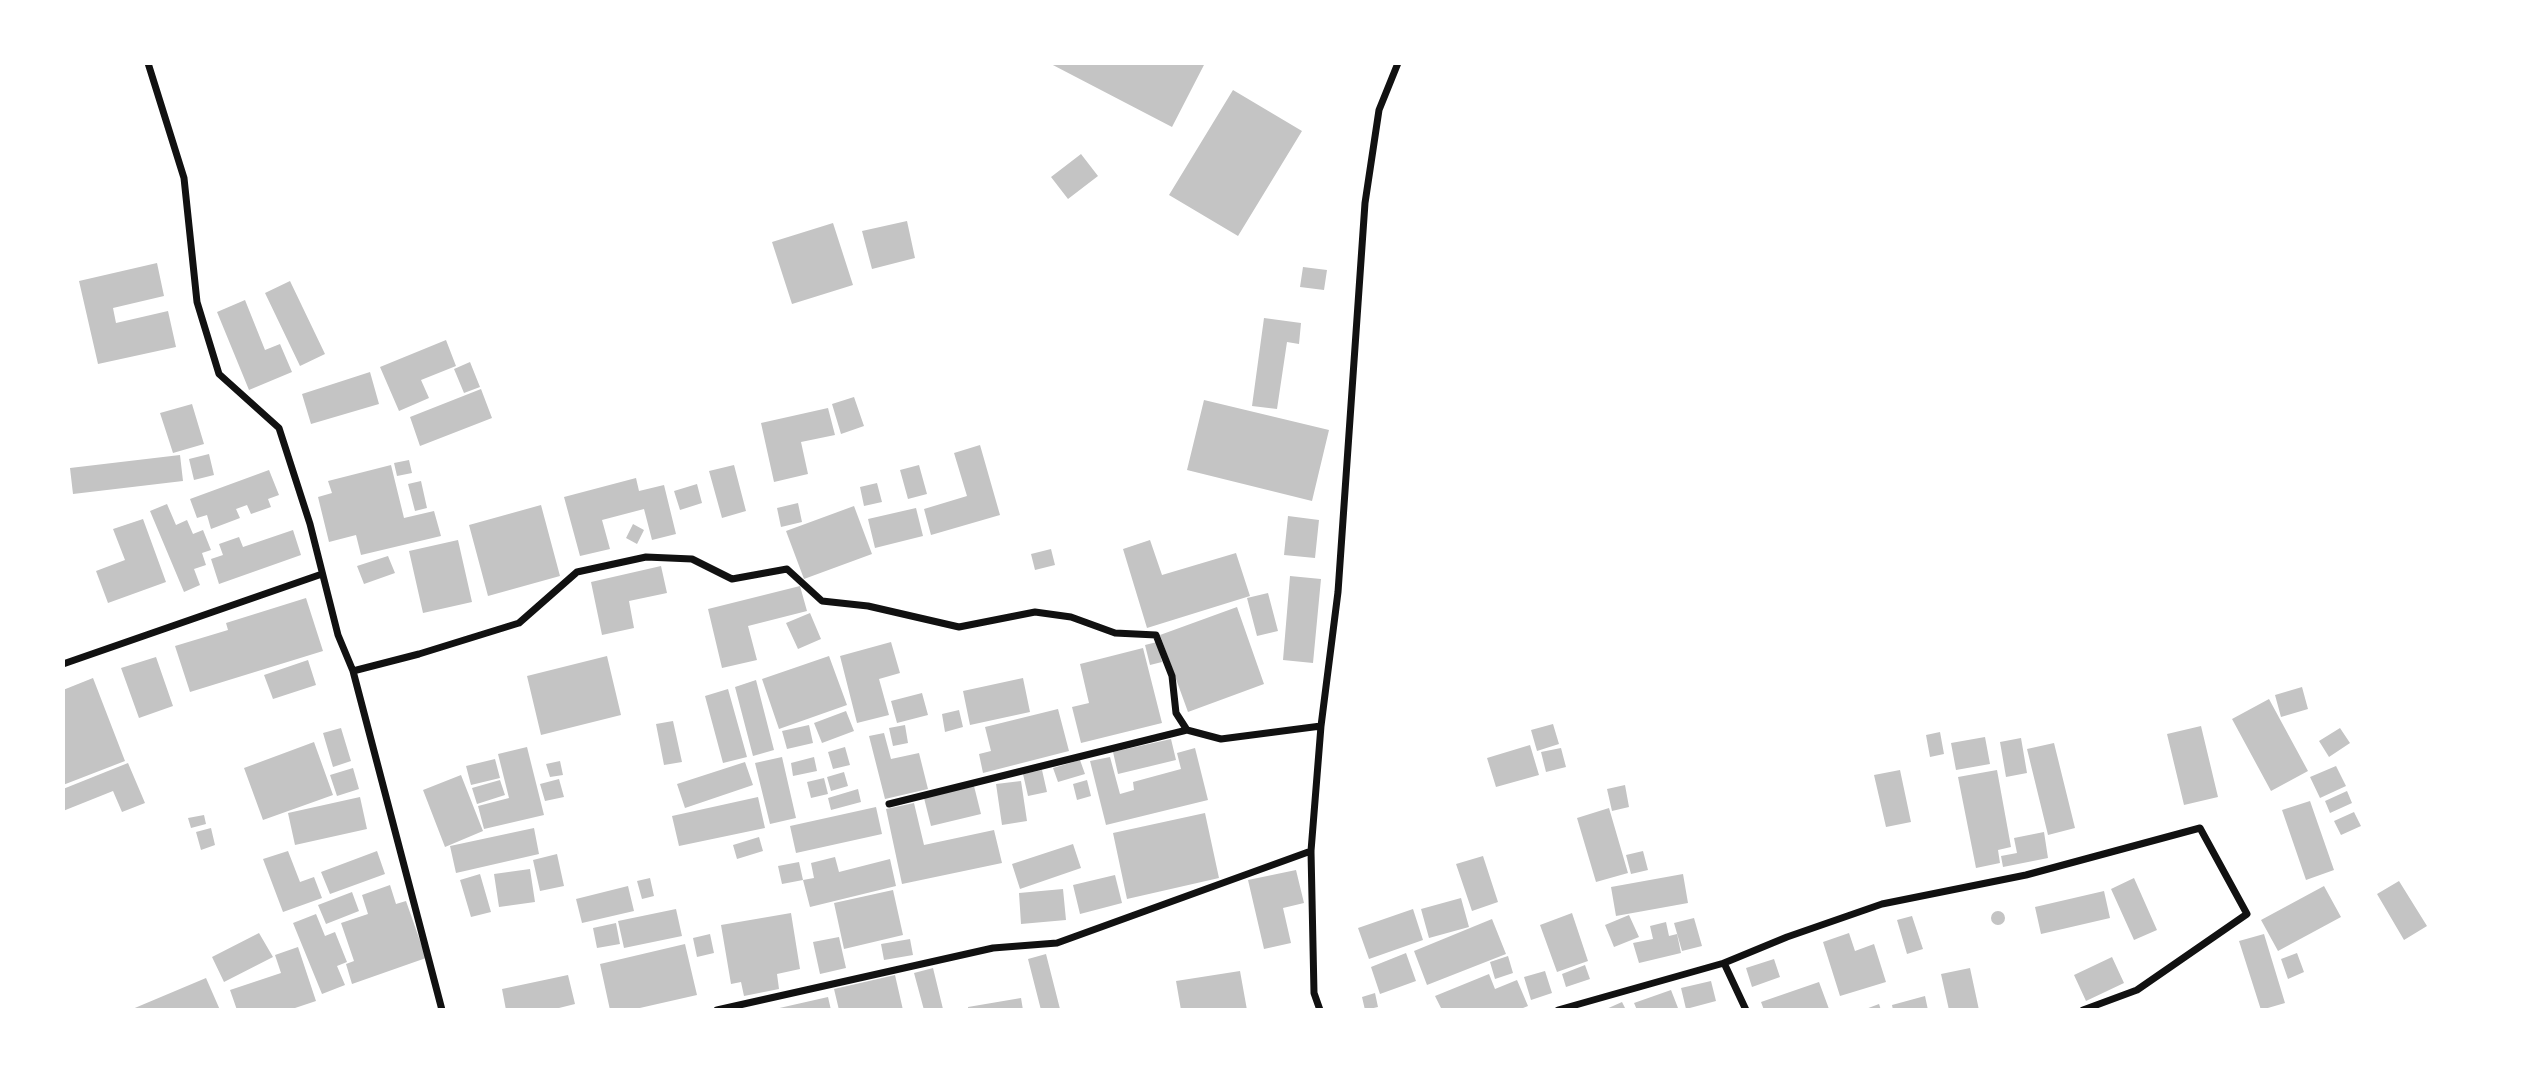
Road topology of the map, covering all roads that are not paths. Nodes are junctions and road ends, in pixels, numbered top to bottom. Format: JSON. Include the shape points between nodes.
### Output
{"nodes":[{"id":1,"x":148,"y":63,"type":"edge"},
{"id":2,"x":1398,"y":63,"type":"edge"},
{"id":3,"x":322,"y":574,"type":"junction"},
{"id":4,"x":63,"y":664,"type":"edge"},
{"id":5,"x":353,"y":671,"type":"junction"},
{"id":6,"x":1321,"y":726,"type":"junction"},
{"id":7,"x":1187,"y":730,"type":"junction"},
{"id":8,"x":889,"y":804,"type":"dead end"},
{"id":9,"x":1311,"y":851,"type":"junction"},
{"id":10,"x":1724,"y":963,"type":"junction"},
{"id":11,"x":442,"y":1010,"type":"edge"},
{"id":12,"x":717,"y":1010,"type":"edge"},
{"id":13,"x":1320,"y":1010,"type":"edge"},
{"id":14,"x":1558,"y":1010,"type":"edge"},
{"id":15,"x":1746,"y":1010,"type":"edge"},
{"id":16,"x":2083,"y":1010,"type":"edge"}],
"edges":[{"from":1,"to":3,"type":"street","via":[[184,178],[197,302],[219,374],[279,428]]},
{"from":2,"to":6,"type":"street","via":[[1379,110],[1365,203],[1338,592]]},
{"from":3,"to":4,"type":"street"},
{"from":3,"to":5,"type":"street"},
{"from":5,"to":7,"type":"street","via":[[519,623],[577,572],[646,557],[692,559],[732,579],[787,569],[822,601],[868,606],[959,627],[1035,612],[1071,617],[1115,634],[1156,635],[1172,676],[1176,713]]},
{"from":5,"to":11,"type":"street"},
{"from":6,"to":7,"type":"street","via":[[1221,739]]},
{"from":6,"to":9,"type":"street"},
{"from":7,"to":8,"type":"street"},
{"from":9,"to":12,"type":"street","via":[[1057,943],[993,948]]},
{"from":9,"to":13,"type":"street","via":[[1314,993]]},
{"from":10,"to":14,"type":"street"},
{"from":10,"to":15,"type":"street"},
{"from":10,"to":16,"type":"street","via":[[1882,904],[2026,875],[2200,828],[2247,914],[2137,989]]}]}
